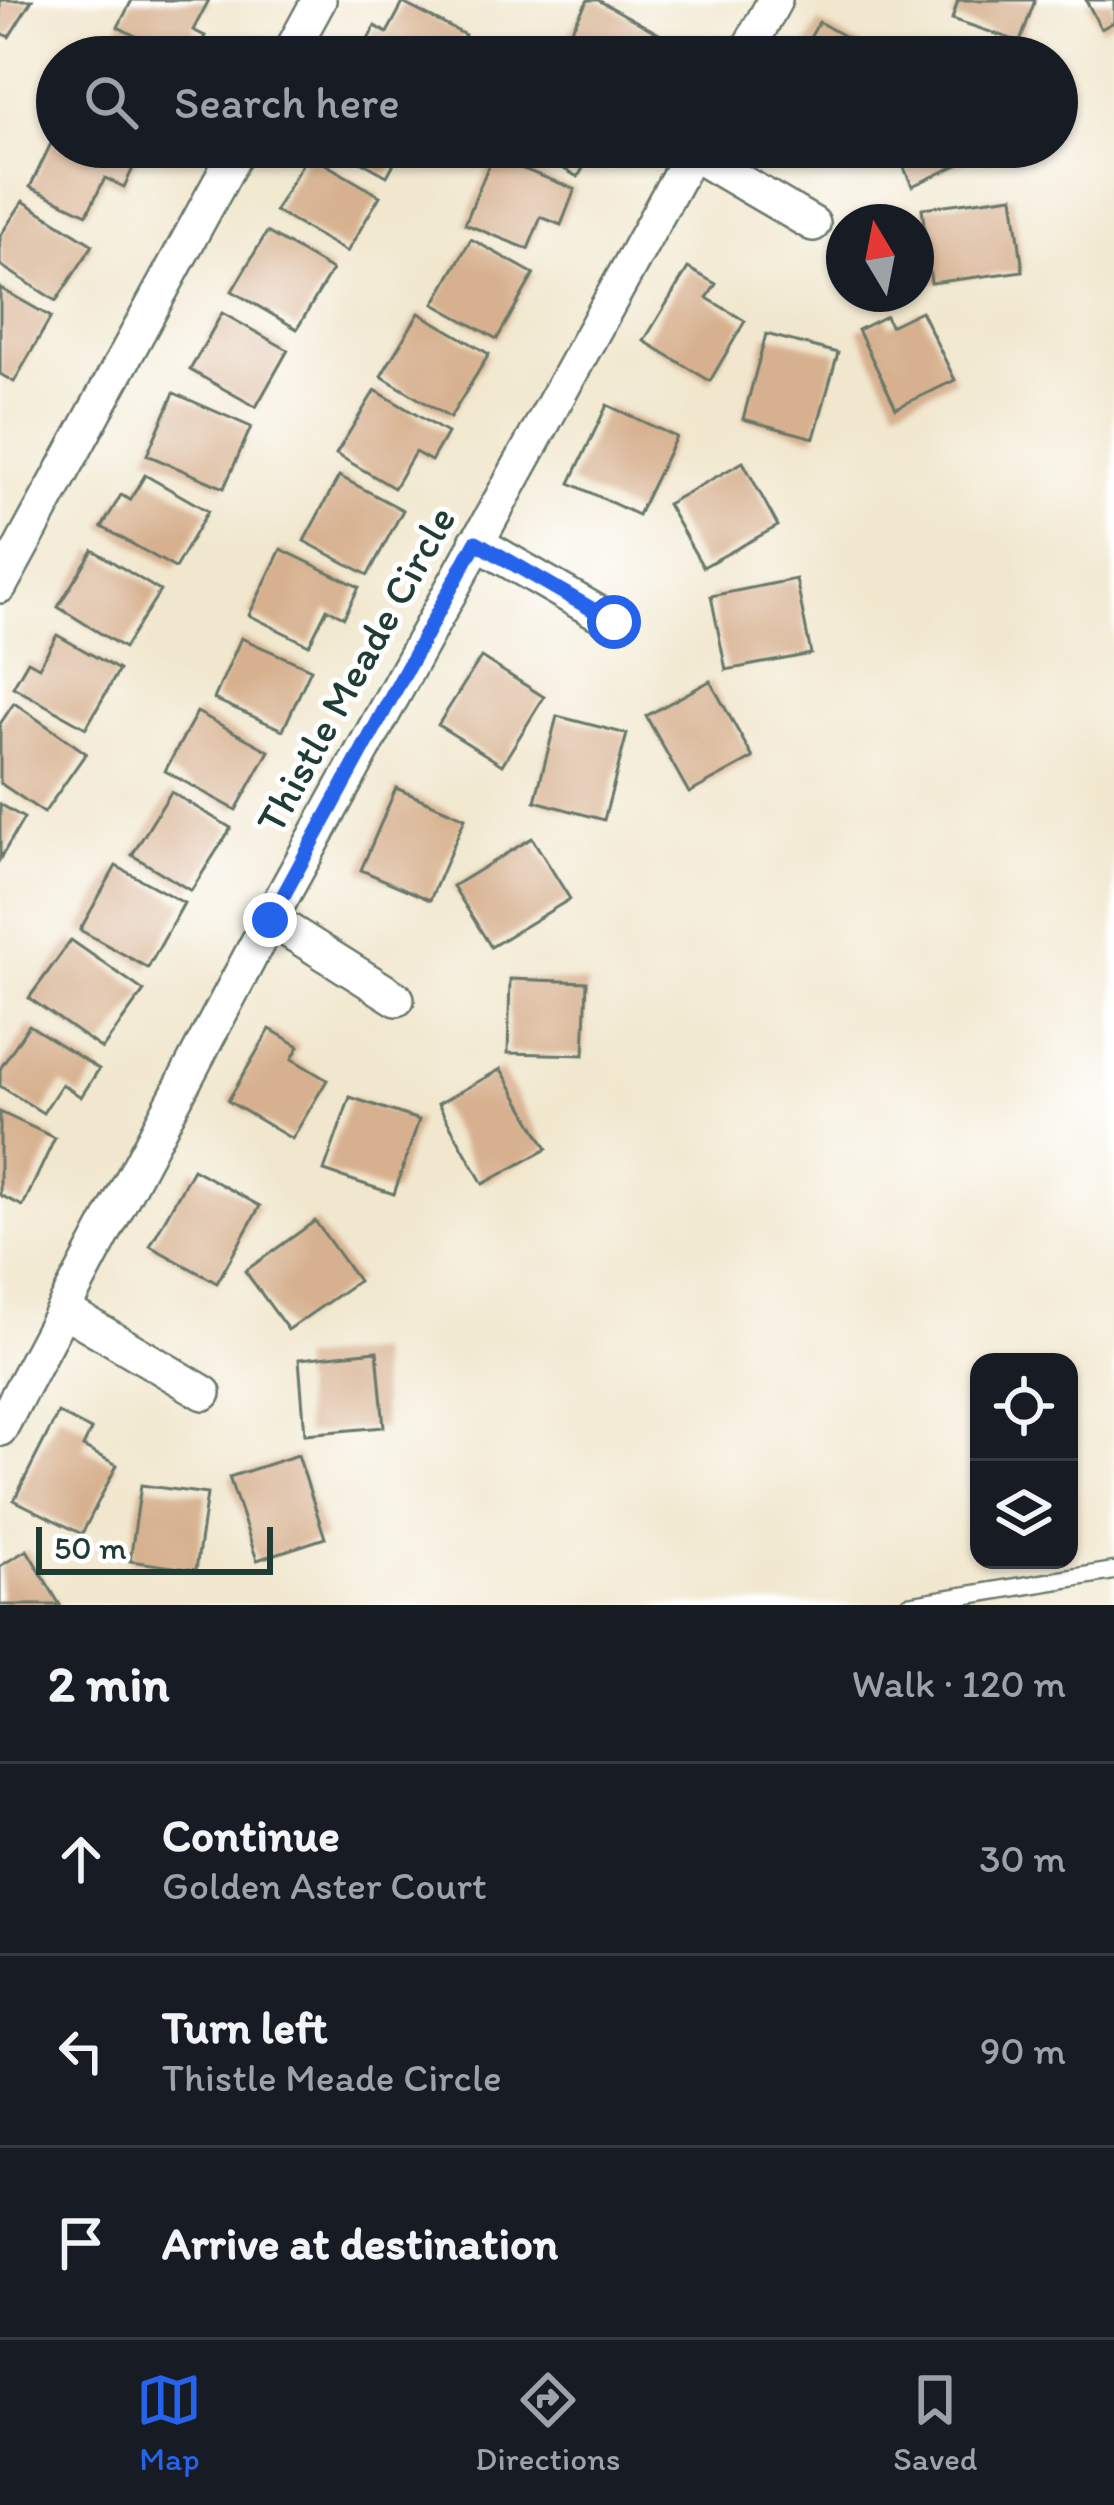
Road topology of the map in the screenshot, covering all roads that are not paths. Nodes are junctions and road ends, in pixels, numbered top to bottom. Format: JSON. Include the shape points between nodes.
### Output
{"nodes":[{"id":1,"x":319,"y":0,"type":"edge"},
{"id":2,"x":775,"y":0,"type":"edge"},
{"id":3,"x":299,"y":36,"type":"edge"},
{"id":4,"x":755,"y":36,"type":"edge"},
{"id":5,"x":228,"y":168,"type":"edge"},
{"id":6,"x":684,"y":168,"type":"edge"},
{"id":7,"x":723,"y":168,"type":"edge"},
{"id":8,"x":813,"y":224,"type":"dead end"},
{"id":9,"x":476,"y":542,"type":"junction"},
{"id":10,"x":0,"y":586,"type":"edge"},
{"id":11,"x":614,"y":622,"type":"dead end"},
{"id":12,"x":270,"y":920,"type":"junction"},
{"id":13,"x":397,"y":999,"type":"dead end"},
{"id":14,"x":64,"y":1310,"type":"junction"},
{"id":15,"x":204,"y":1393,"type":"dead end"},
{"id":16,"x":0,"y":1430,"type":"edge"},
{"id":17,"x":1114,"y":1571,"type":"edge"},
{"id":18,"x":908,"y":1605,"type":"edge"}],
"edges":[{"from":1,"to":3,"type":"street"},
{"from":2,"to":4,"type":"street"},
{"from":5,"to":10,"type":"street"},
{"from":6,"to":9,"type":"street","name":"Thistle Meade Circle"},
{"from":7,"to":8,"type":"street"},
{"from":9,"to":11,"type":"street"},
{"from":9,"to":12,"type":"street","name":"Thistle Meade Circle"},
{"from":12,"to":13,"type":"street"},
{"from":12,"to":14,"type":"street","name":"Thistle Meade Circle"},
{"from":14,"to":15,"type":"street"},
{"from":14,"to":16,"type":"street","name":"Thistle Meade Circle"},
{"from":17,"to":18,"type":"lane"}]}
